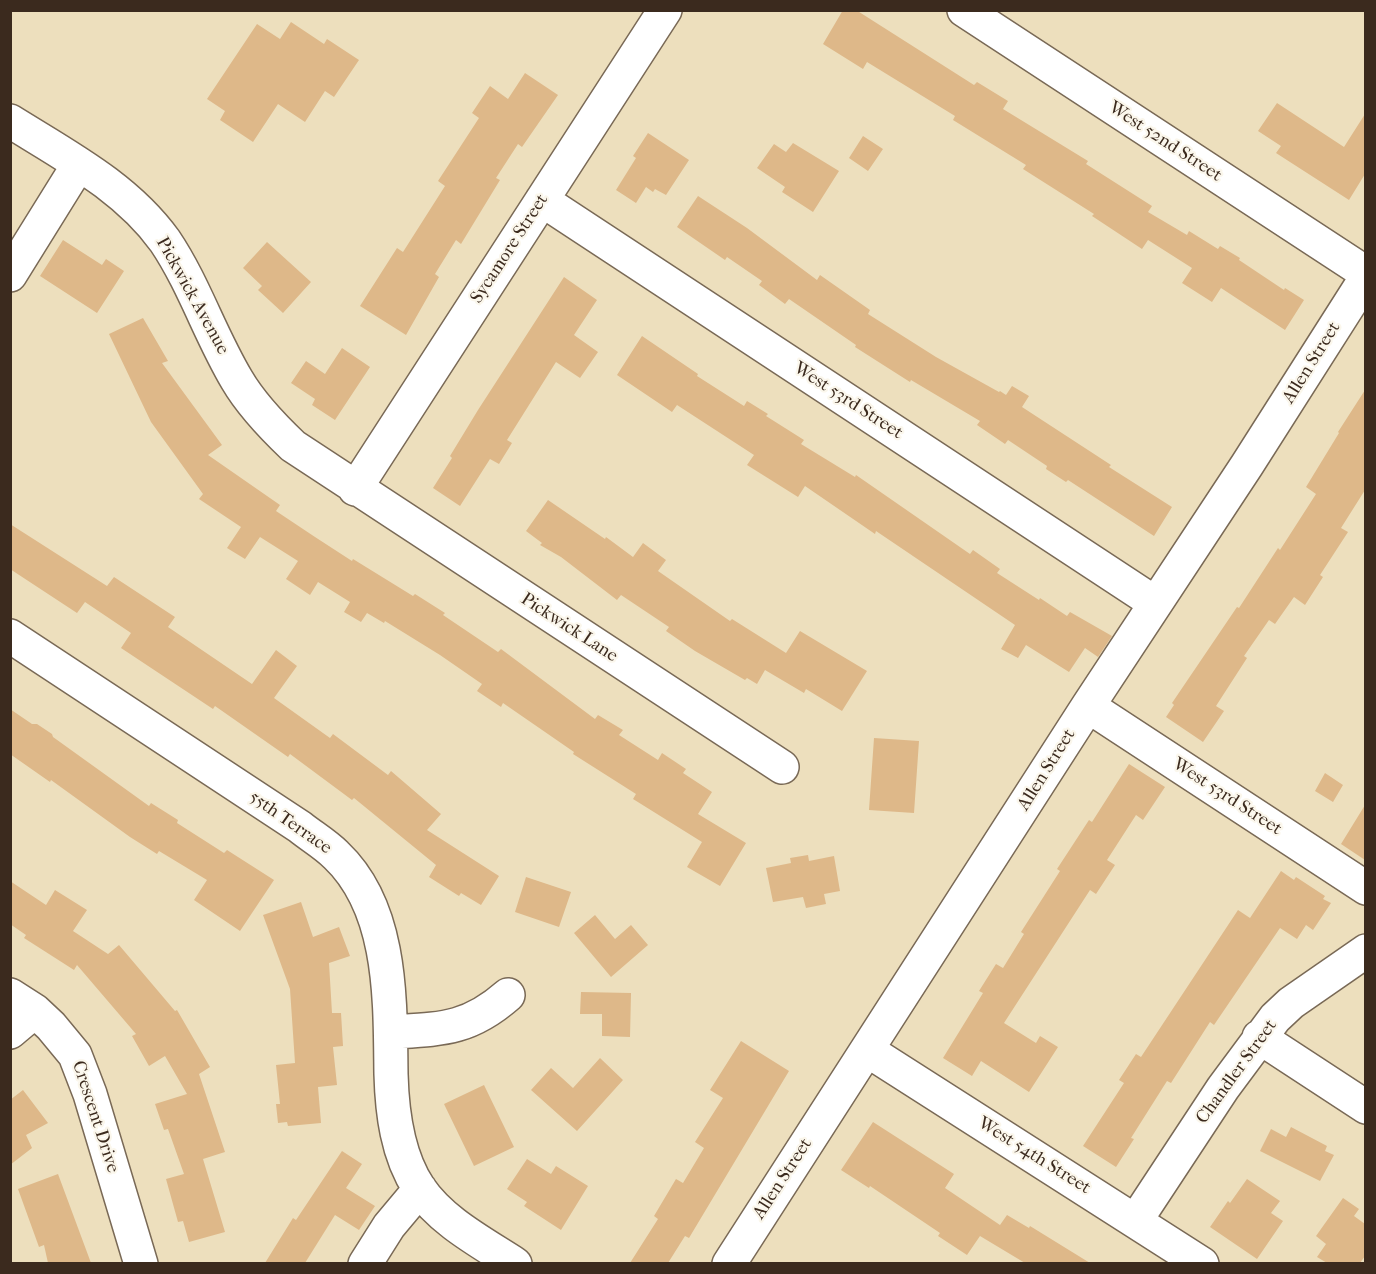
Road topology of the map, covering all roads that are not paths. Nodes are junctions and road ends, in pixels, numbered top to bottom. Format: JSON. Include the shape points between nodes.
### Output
{"nodes":[{"id":1,"x":665,"y":10,"type":"edge"},
{"id":2,"x":964,"y":10,"type":"edge"},
{"id":3,"x":10,"y":121,"type":"edge"},
{"id":4,"x":79,"y":164,"type":"junction"},
{"id":5,"x":542,"y":200,"type":"junction"},
{"id":6,"x":10,"y":275,"type":"edge"},
{"id":7,"x":1365,"y":275,"type":"edge"},
{"id":8,"x":355,"y":489,"type":"junction"},
{"id":9,"x":1155,"y":603,"type":"junction"},
{"id":10,"x":10,"y":636,"type":"edge"},
{"id":11,"x":1088,"y":706,"type":"junction"},
{"id":12,"x":782,"y":767,"type":"dead end"},
{"id":13,"x":1365,"y":888,"type":"edge"},
{"id":14,"x":1365,"y":951,"type":"edge"},
{"id":15,"x":508,"y":995,"type":"dead end"},
{"id":16,"x":23,"y":1003,"type":"edge"},
{"id":17,"x":10,"y":1032,"type":"edge"},
{"id":18,"x":391,"y":1032,"type":"junction"},
{"id":19,"x":1259,"y":1037,"type":"junction"},
{"id":20,"x":867,"y":1050,"type":"junction"},
{"id":21,"x":1365,"y":1107,"type":"edge"},
{"id":22,"x":420,"y":1189,"type":"junction"},
{"id":23,"x":1136,"y":1220,"type":"junction"},
{"id":24,"x":141,"y":1263,"type":"edge"},
{"id":25,"x":365,"y":1263,"type":"edge"},
{"id":26,"x":515,"y":1263,"type":"edge"},
{"id":27,"x":729,"y":1263,"type":"edge"},
{"id":28,"x":1202,"y":1263,"type":"edge"}],
"edges":[{"from":1,"to":5,"type":"street","name":"Sycamore Street"},
{"from":2,"to":7,"type":"street","name":"West 52nd Street"},
{"from":3,"to":4,"type":"street","name":"Pickwick Avenue"},
{"from":4,"to":6,"type":"street"},
{"from":4,"to":8,"type":"street","name":"Pickwick Avenue","via":[[133,204],[165,242],[237,380],[271,426],[292,446]]},
{"from":5,"to":8,"type":"street","name":"Sycamore Street"},
{"from":5,"to":9,"type":"street","name":"West 53rd Street"},
{"from":7,"to":9,"type":"street","name":"Allen Street","via":[[1247,465]]},
{"from":8,"to":12,"type":"street","name":"Pickwick Lane"},
{"from":9,"to":11,"type":"street","name":"Allen Street"},
{"from":10,"to":18,"type":"street","name":"55th Terrace","via":[[336,854],[369,899],[379,926]]},
{"from":11,"to":13,"type":"street","name":"West 53rd Street"},
{"from":11,"to":20,"type":"street","name":"Allen Street"},
{"from":14,"to":19,"type":"street","name":"Chandler Street","via":[[1291,1003]]},
{"from":15,"to":18,"type":"street","via":[[480,1017],[462,1024]]},
{"from":16,"to":17,"type":"street"},
{"from":16,"to":24,"type":"street","name":"Crescent Drive","via":[[75,1055]]},
{"from":18,"to":22,"type":"street","name":"55th Terrace","via":[[395,1123],[409,1171]]},
{"from":19,"to":21,"type":"street"},
{"from":19,"to":23,"type":"street","name":"Chandler Street"},
{"from":20,"to":23,"type":"street","name":"West 54th Street"},
{"from":20,"to":27,"type":"street","name":"Allen Street"},
{"from":22,"to":25,"type":"street"},
{"from":22,"to":26,"type":"street","name":"55th Terrace","via":[[439,1212]]},
{"from":23,"to":28,"type":"street","name":"West 54th Street"}]}
